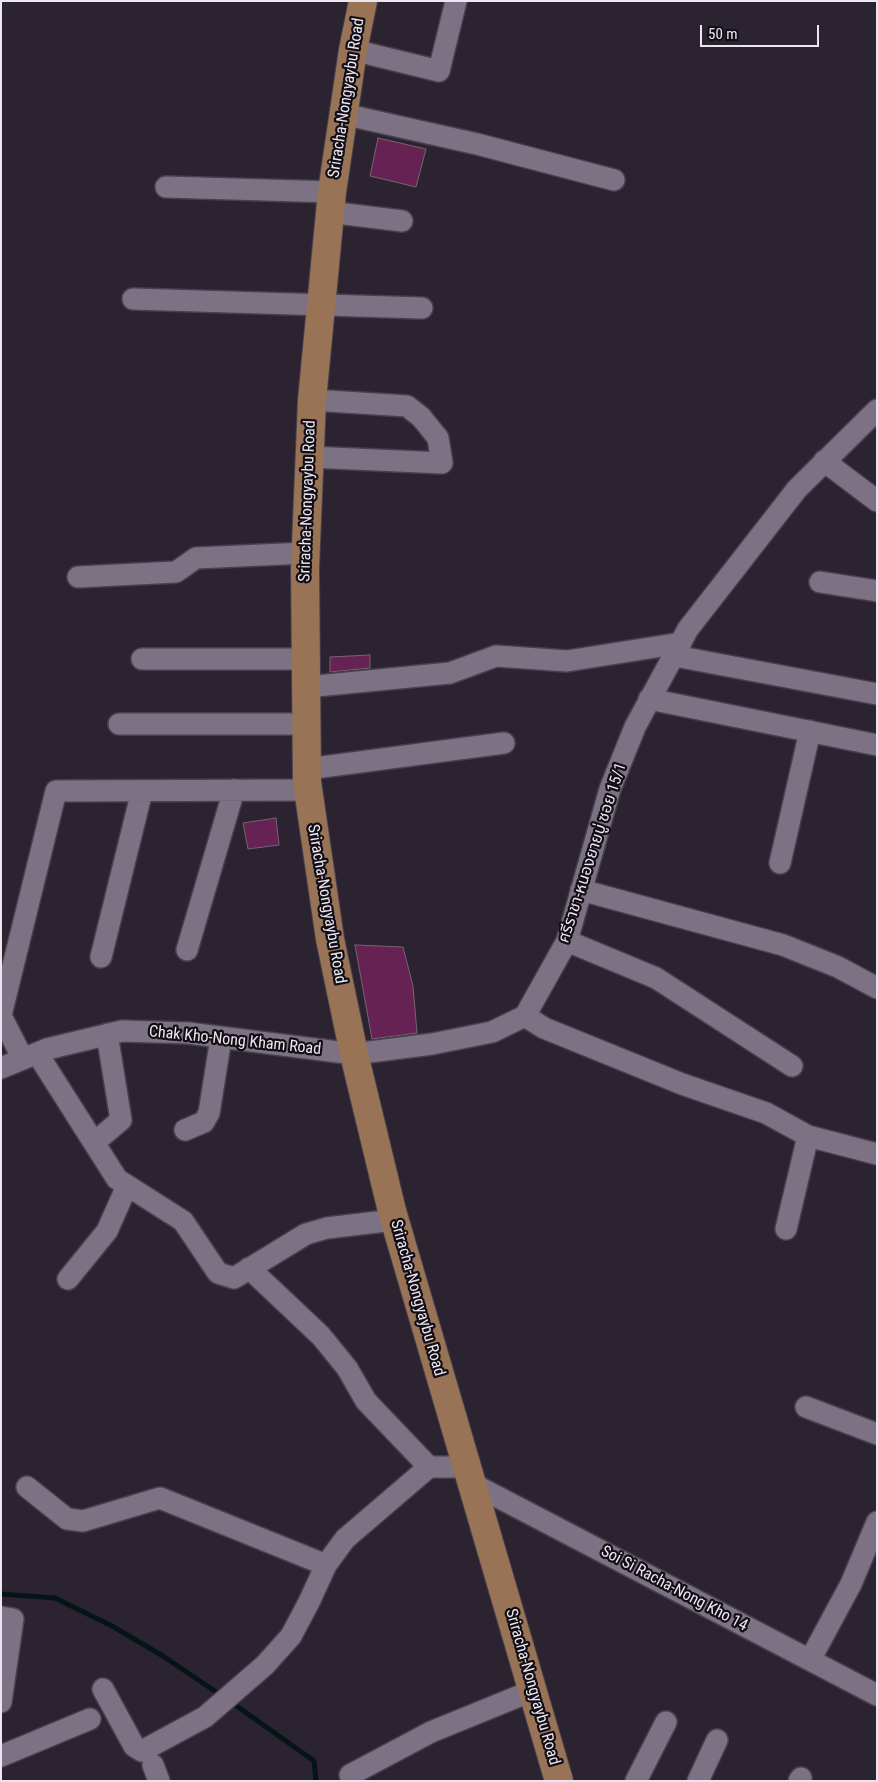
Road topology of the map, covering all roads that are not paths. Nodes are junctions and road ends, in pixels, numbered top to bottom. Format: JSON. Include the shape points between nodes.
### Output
{"nodes":[{"id":1,"x":363,"y":1,"type":"edge"},
{"id":2,"x":456,"y":1,"type":"edge"},
{"id":3,"x":353,"y":50,"type":"junction"},
{"id":4,"x":344,"y":114,"type":"junction"},
{"id":5,"x":614,"y":180,"type":"dead end"},
{"id":6,"x":166,"y":187,"type":"dead end"},
{"id":7,"x":330,"y":202,"type":"junction"},
{"id":8,"x":402,"y":221,"type":"dead end"},
{"id":9,"x":133,"y":299,"type":"dead end"},
{"id":10,"x":320,"y":306,"type":"junction"},
{"id":11,"x":422,"y":308,"type":"dead end"},
{"id":12,"x":312,"y":400,"type":"junction"},
{"id":13,"x":877,"y":410,"type":"edge"},
{"id":14,"x":310,"y":457,"type":"junction"},
{"id":15,"x":824,"y":461,"type":"junction"},
{"id":16,"x":877,"y":501,"type":"edge"},
{"id":17,"x":305,"y":553,"type":"junction"},
{"id":18,"x":78,"y":577,"type":"dead end"},
{"id":19,"x":820,"y":582,"type":"dead end"},
{"id":20,"x":877,"y":591,"type":"edge"},
{"id":21,"x":678,"y":649,"type":"junction"},
{"id":22,"x":142,"y":659,"type":"dead end"},
{"id":23,"x":305,"y":659,"type":"junction"},
{"id":24,"x":306,"y":687,"type":"junction"},
{"id":25,"x":877,"y":694,"type":"edge"},
{"id":26,"x":649,"y":699,"type":"junction"},
{"id":27,"x":119,"y":724,"type":"dead end"},
{"id":28,"x":305,"y":724,"type":"junction"},
{"id":29,"x":810,"y":731,"type":"junction"},
{"id":30,"x":504,"y":743,"type":"dead end"},
{"id":31,"x":877,"y":745,"type":"edge"},
{"id":32,"x":307,"y":779,"type":"junction"},
{"id":33,"x":234,"y":790,"type":"junction"},
{"id":34,"x":142,"y":791,"type":"junction"},
{"id":35,"x":780,"y":863,"type":"dead end"},
{"id":36,"x":581,"y":890,"type":"junction"},
{"id":37,"x":567,"y":941,"type":"junction"},
{"id":38,"x":187,"y":950,"type":"dead end"},
{"id":39,"x":102,"y":957,"type":"dead end"},
{"id":40,"x":877,"y":988,"type":"edge"},
{"id":41,"x":1,"y":1016,"type":"edge"},
{"id":42,"x":525,"y":1016,"type":"junction"},
{"id":43,"x":108,"y":1034,"type":"junction"},
{"id":44,"x":221,"y":1038,"type":"junction"},
{"id":45,"x":354,"y":1054,"type":"junction"},
{"id":46,"x":30,"y":1056,"type":"junction"},
{"id":47,"x":792,"y":1066,"type":"dead end"},
{"id":48,"x":1,"y":1068,"type":"edge"},
{"id":49,"x":185,"y":1130,"type":"dead end"},
{"id":50,"x":102,"y":1136,"type":"dead end"},
{"id":51,"x":808,"y":1136,"type":"junction"},
{"id":52,"x":877,"y":1154,"type":"edge"},
{"id":53,"x":127,"y":1186,"type":"junction"},
{"id":54,"x":394,"y":1220,"type":"junction"},
{"id":55,"x":786,"y":1229,"type":"dead end"},
{"id":56,"x":249,"y":1268,"type":"junction"},
{"id":57,"x":68,"y":1278,"type":"dead end"},
{"id":58,"x":806,"y":1407,"type":"dead end"},
{"id":59,"x":877,"y":1434,"type":"edge"},
{"id":60,"x":429,"y":1467,"type":"junction"},
{"id":61,"x":469,"y":1475,"type":"junction"},
{"id":62,"x":26,"y":1487,"type":"dead end"},
{"id":63,"x":877,"y":1522,"type":"edge"},
{"id":64,"x":326,"y":1565,"type":"junction"},
{"id":65,"x":1,"y":1617,"type":"edge"},
{"id":66,"x":810,"y":1660,"type":"junction"},
{"id":67,"x":103,"y":1689,"type":"dead end"},
{"id":68,"x":534,"y":1690,"type":"junction"},
{"id":69,"x":877,"y":1695,"type":"edge"},
{"id":70,"x":1,"y":1702,"type":"edge"},
{"id":71,"x":90,"y":1719,"type":"dead end"},
{"id":72,"x":666,"y":1722,"type":"dead end"},
{"id":73,"x":717,"y":1740,"type":"dead end"},
{"id":74,"x":1,"y":1756,"type":"edge"},
{"id":75,"x":350,"y":1775,"type":"dead end"},
{"id":76,"x":559,"y":1781,"type":"edge"},
{"id":77,"x":636,"y":1781,"type":"edge"},
{"id":78,"x":698,"y":1781,"type":"edge"}],
"edges":[{"from":1,"to":3,"type":"main road","name":"Sriracha-Nongyaybu Road"},
{"from":2,"to":3,"type":"street","via":[[438,72]]},
{"from":3,"to":4,"type":"main road","name":"Sriracha-Nongyaybu Road"},
{"from":4,"to":5,"type":"street"},
{"from":4,"to":7,"type":"main road","name":"Sriracha-Nongyaybu Road"},
{"from":6,"to":7,"type":"street"},
{"from":7,"to":8,"type":"street"},
{"from":7,"to":10,"type":"main road","name":"Sriracha-Nongyaybu Road"},
{"from":9,"to":10,"type":"street"},
{"from":10,"to":11,"type":"street"},
{"from":10,"to":12,"type":"main road","name":"Sriracha-Nongyaybu Road"},
{"from":12,"to":14,"type":"main road","name":"Sriracha-Nongyaybu Road"},
{"from":12,"to":14,"type":"street","via":[[407,406],[422,417],[438,438],[442,463]]},
{"from":13,"to":15,"type":"street","name":"ศรีราชา-หนองยายบู่ ซอย 15/1"},
{"from":14,"to":17,"type":"main road","name":"Sriracha-Nongyaybu Road"},
{"from":15,"to":16,"type":"street"},
{"from":15,"to":21,"type":"street","name":"ศรีราชา-หนองยายบู่ ซอย 15/1","via":[[735,566],[688,629]]},
{"from":17,"to":18,"type":"street","via":[[196,558],[176,572]]},
{"from":17,"to":23,"type":"main road","name":"Sriracha-Nongyaybu Road"},
{"from":19,"to":20,"type":"street"},
{"from":21,"to":24,"type":"street","via":[[567,661],[496,656],[450,674]]},
{"from":21,"to":25,"type":"street"},
{"from":21,"to":26,"type":"street","name":"ศรีราชา-หนองยายบู่ ซอย 15/1"},
{"from":22,"to":23,"type":"street"},
{"from":23,"to":24,"type":"main road","name":"Sriracha-Nongyaybu Road"},
{"from":24,"to":28,"type":"main road","name":"Sriracha-Nongyaybu Road"},
{"from":26,"to":29,"type":"street"},
{"from":26,"to":36,"type":"street","name":"ศรีราชา-หนองยายบู่ ซอย 15/1","via":[[610,789]]},
{"from":27,"to":28,"type":"street"},
{"from":28,"to":32,"type":"main road","name":"Sriracha-Nongyaybu Road"},
{"from":29,"to":31,"type":"street"},
{"from":29,"to":35,"type":"street"},
{"from":30,"to":32,"type":"street"},
{"from":32,"to":33,"type":"street"},
{"from":32,"to":45,"type":"main road","name":"Sriracha-Nongyaybu Road","via":[[326,917]]},
{"from":33,"to":34,"type":"street"},
{"from":33,"to":38,"type":"street"},
{"from":34,"to":39,"type":"street"},
{"from":34,"to":41,"type":"street","via":[[56,791]]},
{"from":36,"to":37,"type":"street","name":"ศรีราชา-หนองยายบู่ ซอย 15/1"},
{"from":36,"to":40,"type":"street","via":[[783,944]]},
{"from":37,"to":42,"type":"street","name":"ศรีราชา-หนองยายบู่ ซอย 15/1"},
{"from":37,"to":47,"type":"street","via":[[656,978]]},
{"from":41,"to":46,"type":"street"},
{"from":42,"to":45,"type":"street","via":[[492,1032]]},
{"from":42,"to":51,"type":"street","via":[[544,1028],[766,1114]]},
{"from":43,"to":44,"type":"street","name":"Chak Kho-Nong Kham Road","via":[[122,1031],[188,1033]]},
{"from":43,"to":46,"type":"street","name":"Chak Kho-Nong Kham Road"},
{"from":43,"to":50,"type":"street","via":[[121,1120]]},
{"from":44,"to":45,"type":"street","name":"Chak Kho-Nong Kham Road"},
{"from":44,"to":49,"type":"street","via":[[209,1113],[204,1122]]},
{"from":45,"to":54,"type":"main road","name":"Sriracha-Nongyaybu Road"},
{"from":46,"to":48,"type":"street","name":"Chak Kho-Nong Kham Road"},
{"from":46,"to":53,"type":"street","via":[[118,1179]]},
{"from":51,"to":52,"type":"street"},
{"from":51,"to":55,"type":"street"},
{"from":53,"to":56,"type":"street","via":[[183,1221],[218,1274],[234,1278]]},
{"from":53,"to":57,"type":"street","via":[[107,1231]]},
{"from":54,"to":56,"type":"street","via":[[327,1228],[306,1234]]},
{"from":54,"to":61,"type":"main road","name":"Sriracha-Nongyaybu Road"},
{"from":56,"to":60,"type":"street","via":[[320,1336],[347,1368],[366,1401]]},
{"from":58,"to":59,"type":"street"},
{"from":60,"to":61,"type":"street"},
{"from":60,"to":64,"type":"street","via":[[345,1539]]},
{"from":61,"to":66,"type":"street","name":"Soi Si Racha-Nong Kho 14"},
{"from":61,"to":68,"type":"main road","name":"Sriracha-Nongyaybu Road"},
{"from":62,"to":64,"type":"street","via":[[67,1519],[83,1522],[160,1498]]},
{"from":63,"to":66,"type":"street","via":[[851,1584]]},
{"from":64,"to":67,"type":"street","via":[[290,1636],[265,1664],[205,1717],[142,1751],[134,1746]]},
{"from":65,"to":70,"type":"street","via":[[14,1619]]},
{"from":66,"to":69,"type":"street","name":"Soi Si Racha-Nong Kho 14"},
{"from":68,"to":75,"type":"street","via":[[431,1732]]},
{"from":68,"to":76,"type":"main road","name":"Sriracha-Nongyaybu Road"},
{"from":71,"to":74,"type":"street"},
{"from":72,"to":77,"type":"street"},
{"from":73,"to":78,"type":"street"}]}
